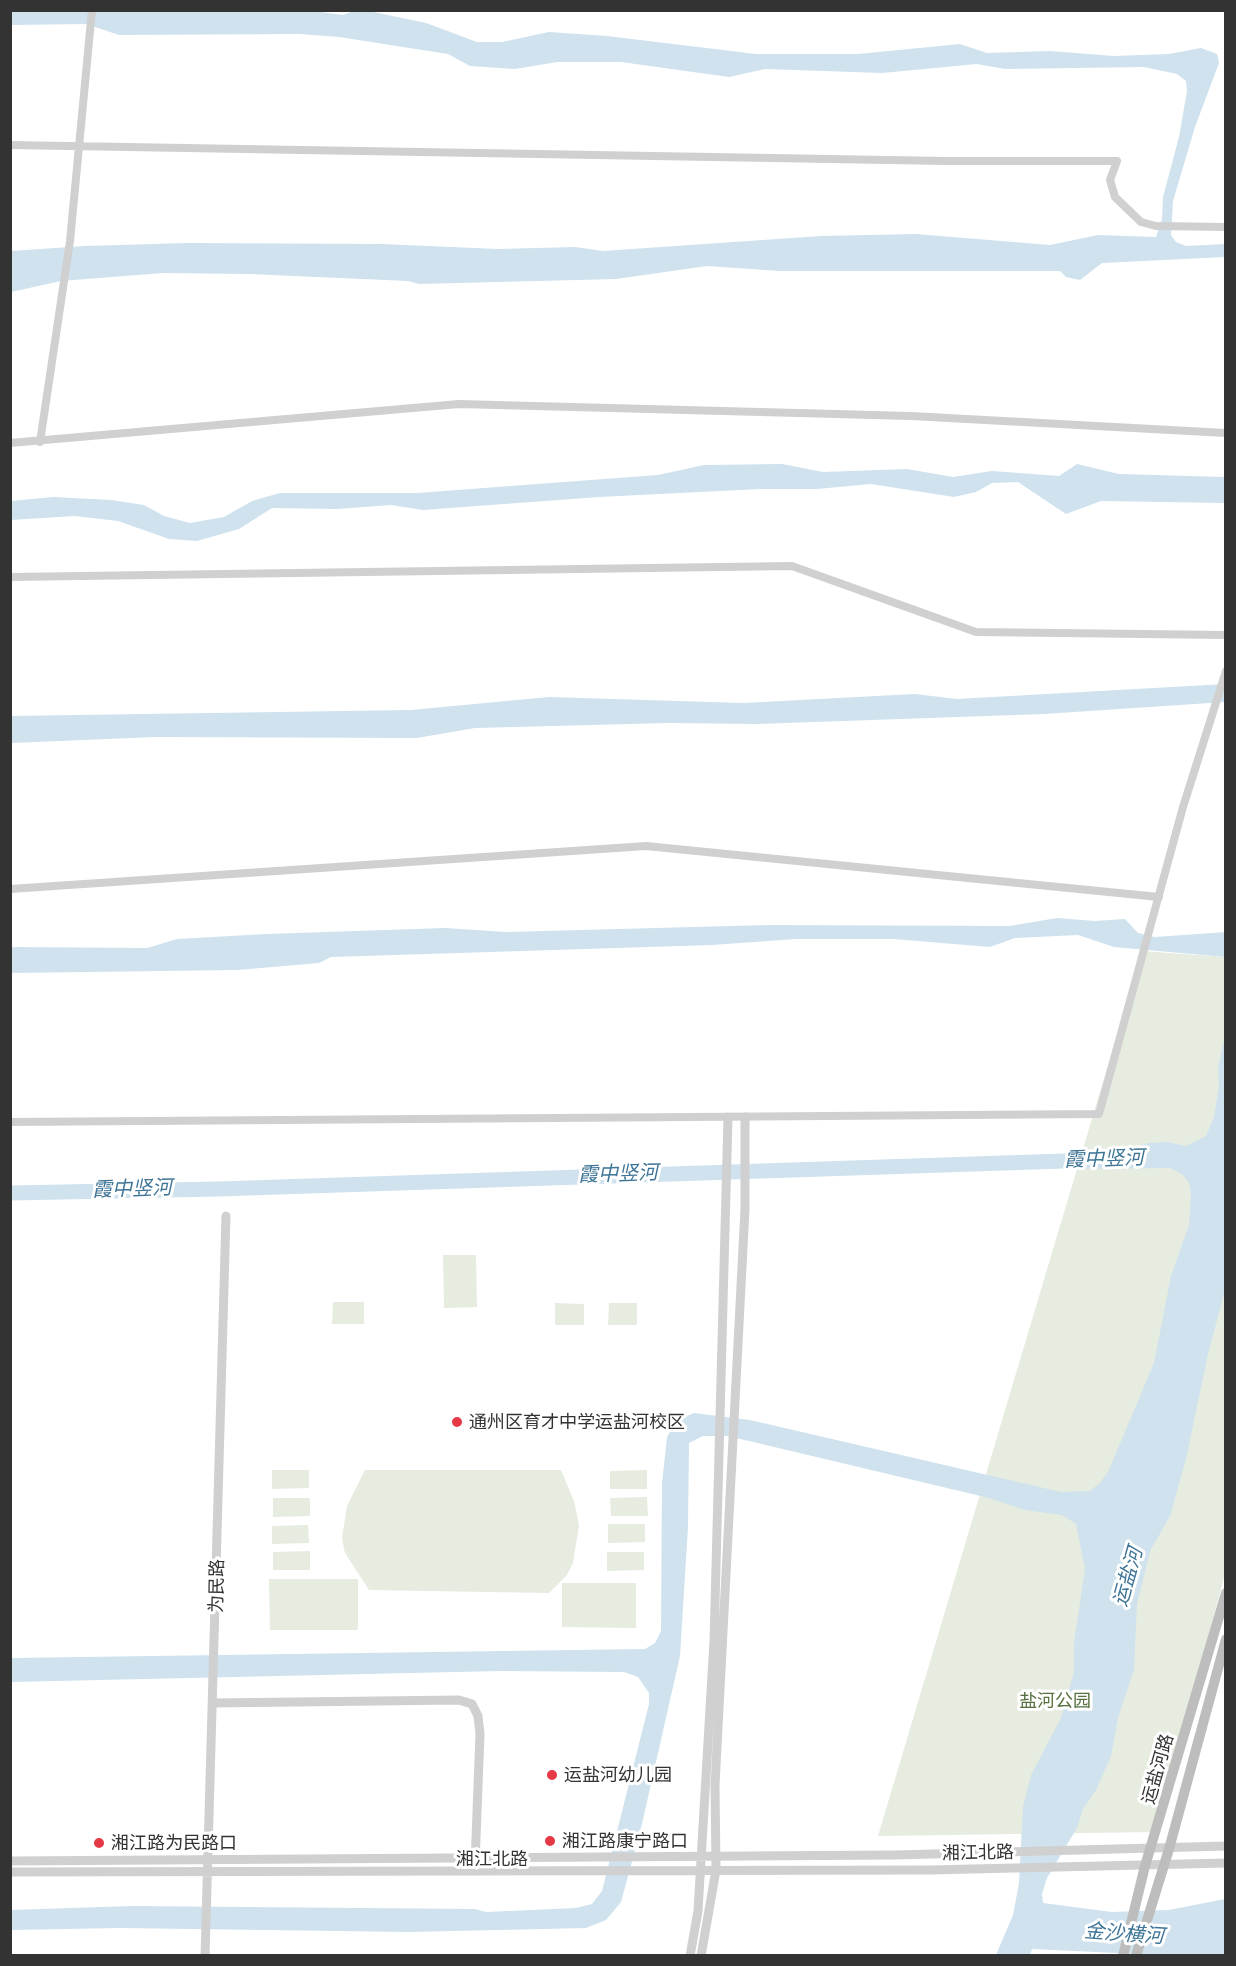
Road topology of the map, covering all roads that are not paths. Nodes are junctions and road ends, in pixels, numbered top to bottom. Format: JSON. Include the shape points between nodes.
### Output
{"nodes":[{"id":1,"x":92,"y":10,"type":"edge"},
{"id":2,"x":10,"y":145,"type":"edge"},
{"id":3,"x":79,"y":146,"type":"junction"},
{"id":4,"x":1226,"y":227,"type":"edge"},
{"id":5,"x":1226,"y":433,"type":"edge"},
{"id":6,"x":40,"y":441,"type":"junction"},
{"id":7,"x":10,"y":443,"type":"edge"},
{"id":8,"x":10,"y":577,"type":"edge"},
{"id":9,"x":1226,"y":635,"type":"edge"},
{"id":10,"x":1226,"y":671,"type":"edge"},
{"id":11,"x":10,"y":889,"type":"edge"},
{"id":12,"x":1159,"y":897,"type":"junction"},
{"id":13,"x":745,"y":1117,"type":"junction"},
{"id":14,"x":728,"y":1118,"type":"junction"},
{"id":15,"x":10,"y":1122,"type":"edge"},
{"id":16,"x":226,"y":1216,"type":"dead end"},
{"id":17,"x":1226,"y":1593,"type":"edge"},
{"id":18,"x":1226,"y":1640,"type":"edge"},
{"id":19,"x":213,"y":1703,"type":"junction"},
{"id":20,"x":1226,"y":1846,"type":"edge"},
{"id":21,"x":1152,"y":1849,"type":"junction"},
{"id":22,"x":1169,"y":1849,"type":"junction"},
{"id":23,"x":701,"y":1857,"type":"junction"},
{"id":24,"x":716,"y":1857,"type":"junction"},
{"id":25,"x":207,"y":1858,"type":"junction"},
{"id":26,"x":475,"y":1858,"type":"junction"},
{"id":27,"x":10,"y":1861,"type":"edge"},
{"id":28,"x":1226,"y":1863,"type":"edge"},
{"id":29,"x":1145,"y":1866,"type":"junction"},
{"id":30,"x":1162,"y":1866,"type":"junction"},
{"id":31,"x":699,"y":1870,"type":"junction"},
{"id":32,"x":716,"y":1870,"type":"junction"},
{"id":33,"x":475,"y":1871,"type":"junction"},
{"id":34,"x":10,"y":1872,"type":"edge"},
{"id":35,"x":208,"y":1872,"type":"junction"},
{"id":36,"x":205,"y":1956,"type":"edge"},
{"id":37,"x":690,"y":1956,"type":"edge"},
{"id":38,"x":701,"y":1956,"type":"edge"},
{"id":39,"x":1124,"y":1956,"type":"edge"},
{"id":40,"x":1136,"y":1956,"type":"edge"}],
"edges":[{"from":1,"to":3,"type":"street"},
{"from":2,"to":3,"type":"street"},
{"from":3,"to":4,"type":"street","via":[[1117,161],[1110,180],[1115,197],[1141,222],[1156,226]]},
{"from":3,"to":6,"type":"street","via":[[63,296]]},
{"from":5,"to":6,"type":"street","via":[[911,416],[459,404]]},
{"from":6,"to":7,"type":"street"},
{"from":8,"to":9,"type":"street","via":[[792,566],[976,632]]},
{"from":10,"to":12,"type":"street"},
{"from":11,"to":12,"type":"street","via":[[646,846]]},
{"from":12,"to":13,"type":"street","via":[[1098,1114]]},
{"from":13,"to":14,"type":"street"},
{"from":13,"to":24,"type":"street","via":[[745,1209],[718,1697]]},
{"from":14,"to":15,"type":"street"},
{"from":14,"to":23,"type":"street","via":[[714,1641]]},
{"from":16,"to":19,"type":"street","name":"为民路"},
{"from":17,"to":21,"type":"main road","name":"运盐河路"},
{"from":18,"to":22,"type":"main road","name":"运盐河路"},
{"from":19,"to":25,"type":"street","name":"为民路"},
{"from":19,"to":26,"type":"street","via":[[459,1700],[472,1704],[480,1734]]},
{"from":20,"to":22,"type":"street","name":"湘江北路"},
{"from":21,"to":22,"type":"street","name":"湘江北路"},
{"from":21,"to":24,"type":"street","name":"湘江北路"},
{"from":21,"to":29,"type":"main road","name":"运盐河路"},
{"from":22,"to":30,"type":"main road","name":"运盐河路"},
{"from":23,"to":24,"type":"street","name":"湘江北路"},
{"from":23,"to":26,"type":"street","name":"湘江北路"},
{"from":23,"to":31,"type":"street"},
{"from":24,"to":32,"type":"street"},
{"from":25,"to":26,"type":"street","name":"湘江北路"},
{"from":25,"to":27,"type":"street","name":"湘江北路"},
{"from":25,"to":35,"type":"street","name":"为民路"},
{"from":26,"to":33,"type":"street"},
{"from":28,"to":30,"type":"street","name":"湘江北路"},
{"from":29,"to":30,"type":"street","name":"湘江北路"},
{"from":29,"to":32,"type":"street","name":"湘江北路"},
{"from":29,"to":39,"type":"main road","name":"运盐河路"},
{"from":30,"to":40,"type":"main road","name":"运盐河路"},
{"from":31,"to":32,"type":"street","name":"湘江北路"},
{"from":31,"to":33,"type":"street","name":"湘江北路"},
{"from":31,"to":37,"type":"street","via":[[698,1911]]},
{"from":32,"to":38,"type":"street"},
{"from":33,"to":35,"type":"street","name":"湘江北路"},
{"from":34,"to":35,"type":"street","name":"湘江北路"},
{"from":35,"to":36,"type":"street","name":"为民路"}]}
